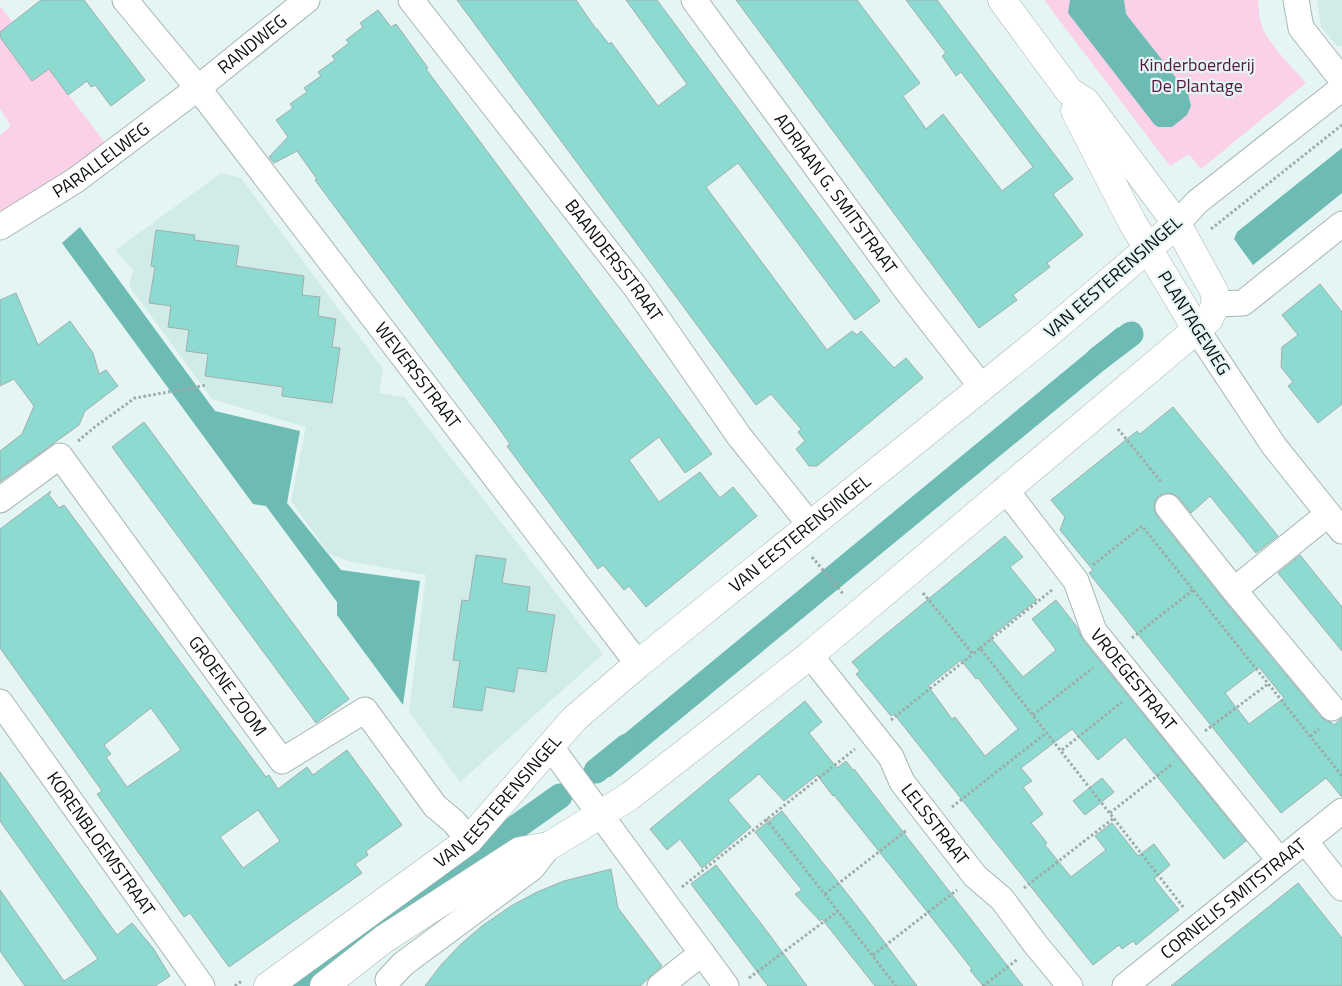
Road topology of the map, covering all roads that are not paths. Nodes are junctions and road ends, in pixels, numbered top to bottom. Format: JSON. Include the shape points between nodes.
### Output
{"nodes":[{"id":1,"x":125,"y":0,"type":"edge"},
{"id":2,"x":307,"y":0,"type":"edge"},
{"id":3,"x":411,"y":0,"type":"edge"},
{"id":4,"x":694,"y":0,"type":"edge"},
{"id":5,"x":1002,"y":0,"type":"edge"},
{"id":6,"x":1296,"y":0,"type":"edge"},
{"id":7,"x":1342,"y":80,"type":"edge"},
{"id":8,"x":198,"y":88,"type":"junction"},
{"id":9,"x":1342,"y":88,"type":"edge"},
{"id":10,"x":1069,"y":91,"type":"junction"},
{"id":11,"x":1177,"y":224,"type":"junction"},
{"id":12,"x":1342,"y":224,"type":"edge"},
{"id":13,"x":0,"y":227,"type":"edge"},
{"id":14,"x":1148,"y":250,"type":"junction"},
{"id":15,"x":1216,"y":304,"type":"junction"},
{"id":16,"x":1197,"y":330,"type":"junction"},
{"id":17,"x":981,"y":386,"type":"junction"},
{"id":18,"x":1005,"y":490,"type":"junction"},
{"id":19,"x":0,"y":500,"type":"edge"},
{"id":20,"x":1168,"y":507,"type":"road end"},
{"id":21,"x":1337,"y":523,"type":"edge"},
{"id":22,"x":811,"y":526,"type":"junction"},
{"id":23,"x":1234,"y":590,"type":"junction"},
{"id":24,"x":810,"y":654,"type":"junction"},
{"id":25,"x":638,"y":664,"type":"junction"},
{"id":26,"x":0,"y":702,"type":"edge"},
{"id":27,"x":1332,"y":708,"type":"dead end"},
{"id":28,"x":550,"y":746,"type":"junction"},
{"id":29,"x":1342,"y":811,"type":"edge"},
{"id":30,"x":601,"y":815,"type":"junction"},
{"id":31,"x":469,"y":840,"type":"junction"},
{"id":32,"x":1305,"y":841,"type":"junction"},
{"id":33,"x":549,"y":846,"type":"junction"},
{"id":34,"x":1280,"y":861,"type":"junction"},
{"id":35,"x":1342,"y":888,"type":"edge"},
{"id":36,"x":702,"y":953,"type":"junction"},
{"id":37,"x":388,"y":980,"type":"dead end"},
{"id":38,"x":734,"y":985,"type":"edge"},
{"id":39,"x":202,"y":986,"type":"edge"},
{"id":40,"x":268,"y":986,"type":"edge"},
{"id":41,"x":324,"y":986,"type":"edge"},
{"id":42,"x":660,"y":986,"type":"edge"},
{"id":43,"x":1070,"y":986,"type":"edge"},
{"id":44,"x":1125,"y":986,"type":"edge"}],
"edges":[{"from":1,"to":8,"type":"street","name":"WEVERSSTRAAT"},
{"from":2,"to":8,"type":"street","name":"RANDWEG"},
{"from":3,"to":22,"type":"street","name":"BAANDERSSTRAAT","via":[[637,290],[739,436]]},
{"from":4,"to":17,"type":"street","name":"ADRIAAN G. SMITSTRAAT"},
{"from":5,"to":10,"type":"street","name":"PLANTAGEWEG"},
{"from":6,"to":7,"type":"street","via":[[1301,28]]},
{"from":8,"to":13,"type":"street","name":"PARALLELWEG","via":[[76,180]]},
{"from":8,"to":25,"type":"street","name":"WEVERSSTRAAT"},
{"from":9,"to":11,"type":"street","name":"VAN EESTERENSINGEL","via":[[1197,202]]},
{"from":10,"to":11,"type":"street","name":"PLANTAGEWEG","via":[[1086,102]]},
{"from":10,"to":14,"type":"street","name":"PLANTAGEWEG","via":[[1075,110]]},
{"from":11,"to":14,"type":"street","name":"VAN EESTERENSINGEL"},
{"from":11,"to":15,"type":"street","name":"PLANTAGEWEG","via":[[1214,291]]},
{"from":12,"to":15,"type":"street","via":[[1243,303]]},
{"from":14,"to":16,"type":"street","name":"PLANTAGEWEG"},
{"from":14,"to":17,"type":"street","name":"VAN EESTERENSINGEL"},
{"from":15,"to":16,"type":"street","via":[[1209,320]]},
{"from":16,"to":18,"type":"street"},
{"from":16,"to":21,"type":"street","name":"PLANTAGEWEG","via":[[1274,446]]},
{"from":17,"to":22,"type":"street","name":"VAN EESTERENSINGEL"},
{"from":18,"to":24,"type":"street"},
{"from":18,"to":34,"type":"street","name":"VROEGESTRAAT","via":[[1073,576],[1094,631]]},
{"from":19,"to":31,"type":"street","name":"GROENE ZOOM","via":[[60,456],[282,761],[365,710],[434,806]]},
{"from":20,"to":23,"type":"street"},
{"from":21,"to":23,"type":"street","name":"PLANTAGEWEG"},
{"from":22,"to":25,"type":"street","name":"VAN EESTERENSINGEL"},
{"from":23,"to":27,"type":"street"},
{"from":24,"to":30,"type":"street","via":[[630,796]]},
{"from":24,"to":43,"type":"street","name":"LELSSTRAAT","via":[[891,757],[902,782],[975,876],[1005,904]]},
{"from":25,"to":28,"type":"street","name":"VAN EESTERENSINGEL","via":[[574,719]]},
{"from":26,"to":39,"type":"street","name":"KORENBLOEMSTRAAT"},
{"from":28,"to":30,"type":"street"},
{"from":28,"to":31,"type":"street","name":"VAN EESTERENSINGEL"},
{"from":29,"to":32,"type":"street","name":"CORNELIS SMITSTRAAT"},
{"from":30,"to":33,"type":"street"},
{"from":30,"to":36,"type":"street"},
{"from":31,"to":40,"type":"street","name":"VAN EESTERENSINGEL"},
{"from":32,"to":34,"type":"street","name":"CORNELIS SMITSTRAAT"},
{"from":32,"to":35,"type":"street"},
{"from":33,"to":37,"type":"street","via":[[532,868],[403,964]]},
{"from":33,"to":41,"type":"street","via":[[520,851],[384,939]]},
{"from":34,"to":44,"type":"street","name":"CORNELIS SMITSTRAAT"},
{"from":36,"to":38,"type":"street"},
{"from":36,"to":42,"type":"street"}]}
